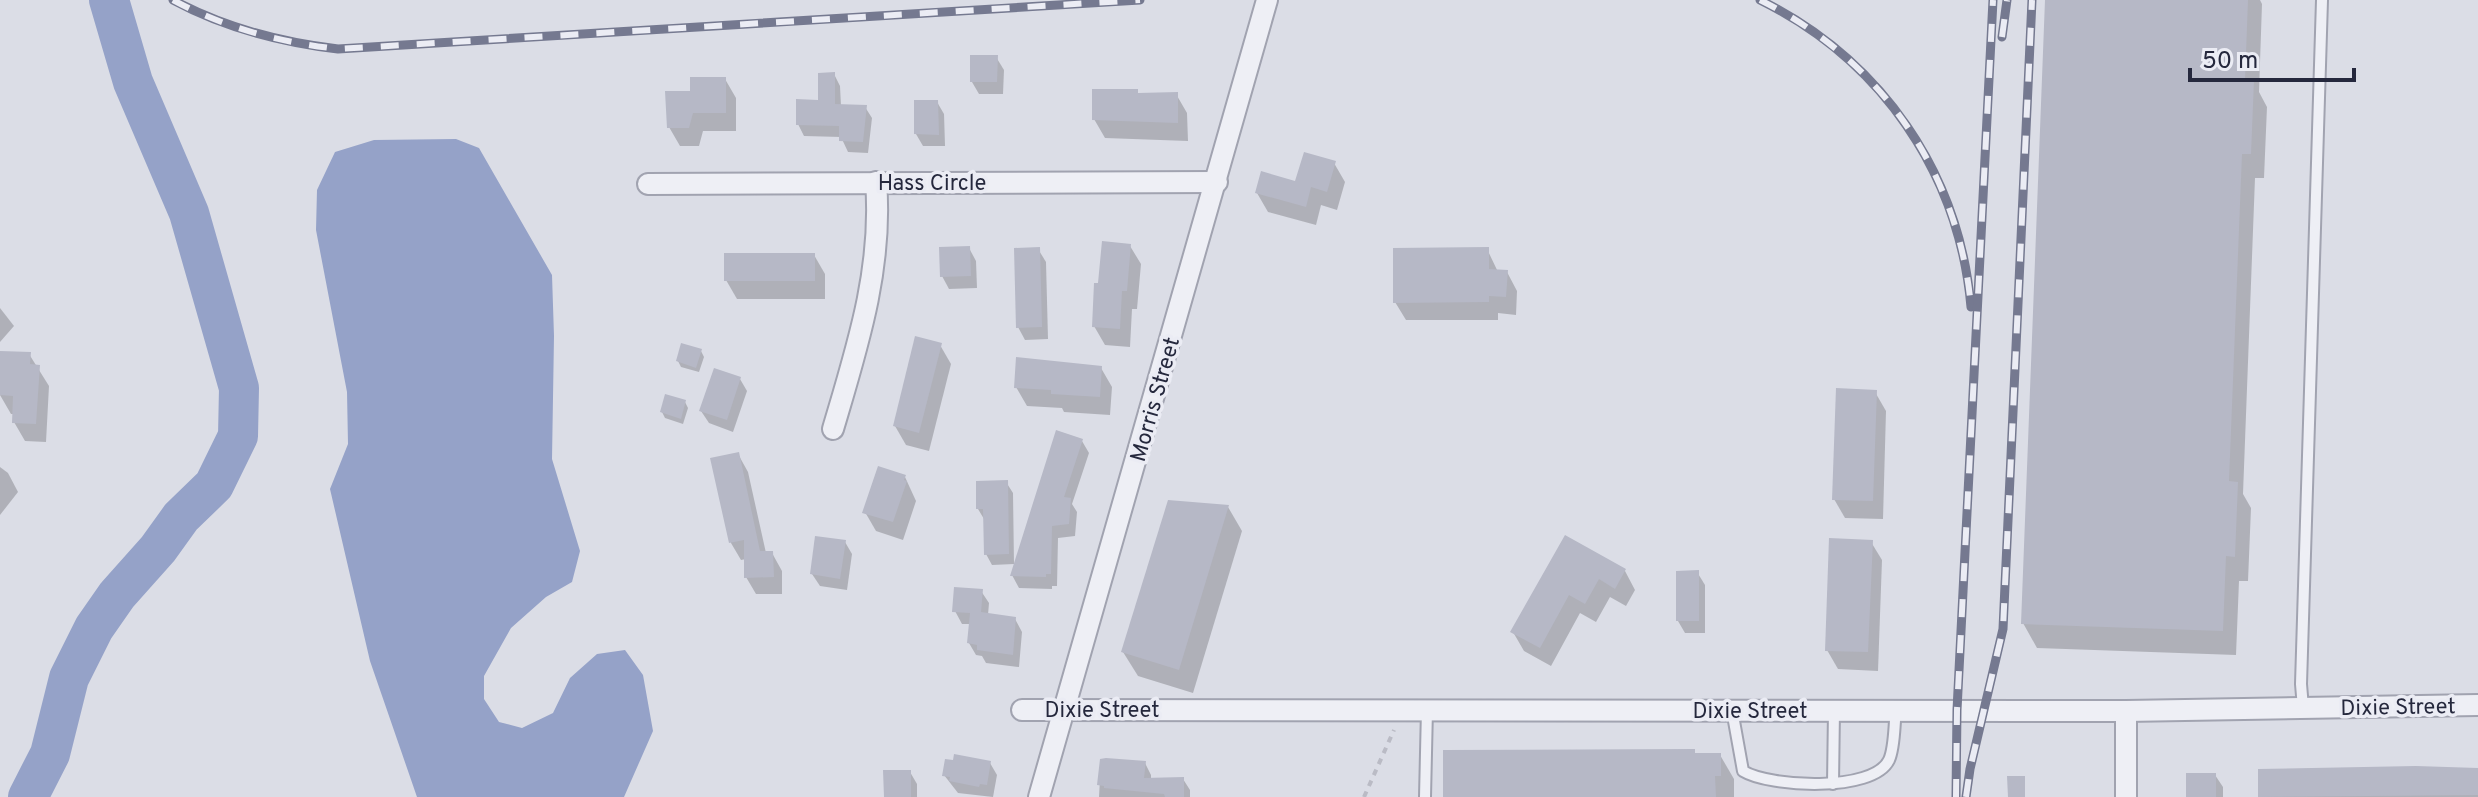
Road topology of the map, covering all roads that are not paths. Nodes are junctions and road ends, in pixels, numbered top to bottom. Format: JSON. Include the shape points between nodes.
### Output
{"nodes":[{"id":1,"x":1267,"y":0,"type":"edge"},
{"id":2,"x":2322,"y":0,"type":"edge"},
{"id":3,"x":876,"y":182,"type":"junction"},
{"id":4,"x":1217,"y":182,"type":"junction"},
{"id":5,"x":648,"y":184,"type":"dead end"},
{"id":6,"x":833,"y":429,"type":"dead end"},
{"id":7,"x":2478,"y":705,"type":"edge"},
{"id":8,"x":1065,"y":708,"type":"junction"},
{"id":9,"x":2303,"y":708,"type":"junction"},
{"id":10,"x":1427,"y":709,"type":"junction"},
{"id":11,"x":1022,"y":710,"type":"dead end"},
{"id":12,"x":1732,"y":710,"type":"junction"},
{"id":13,"x":1834,"y":710,"type":"junction"},
{"id":14,"x":1896,"y":710,"type":"junction"},
{"id":15,"x":2126,"y":711,"type":"junction"},
{"id":16,"x":1833,"y":784,"type":"junction"},
{"id":17,"x":1039,"y":797,"type":"edge"},
{"id":18,"x":1425,"y":797,"type":"edge"},
{"id":19,"x":2126,"y":797,"type":"edge"}],
"edges":[{"from":1,"to":4,"type":"street","name":"Morris Street"},
{"from":2,"to":9,"type":"lane"},
{"from":3,"to":4,"type":"street","name":"Hass Circle"},
{"from":3,"to":5,"type":"street","name":"Hass Circle"},
{"from":3,"to":6,"type":"street","via":[[871,287]]},
{"from":4,"to":8,"type":"street","name":"Morris Street"},
{"from":7,"to":9,"type":"street","name":"Dixie Street"},
{"from":8,"to":10,"type":"street","name":"Dixie Street"},
{"from":8,"to":11,"type":"street","name":"Dixie Street"},
{"from":8,"to":17,"type":"street","name":"Morris Street"},
{"from":9,"to":15,"type":"street","name":"Dixie Street"},
{"from":10,"to":12,"type":"street","name":"Dixie Street"},
{"from":10,"to":18,"type":"lane"},
{"from":12,"to":13,"type":"street","name":"Dixie Street"},
{"from":12,"to":16,"type":"lane","via":[[1743,771],[1754,778]]},
{"from":13,"to":14,"type":"street","name":"Dixie Street"},
{"from":13,"to":16,"type":"lane"},
{"from":14,"to":15,"type":"street","name":"Dixie Street"},
{"from":14,"to":16,"type":"lane","via":[[1889,759],[1877,773]]},
{"from":15,"to":19,"type":"street"}]}
